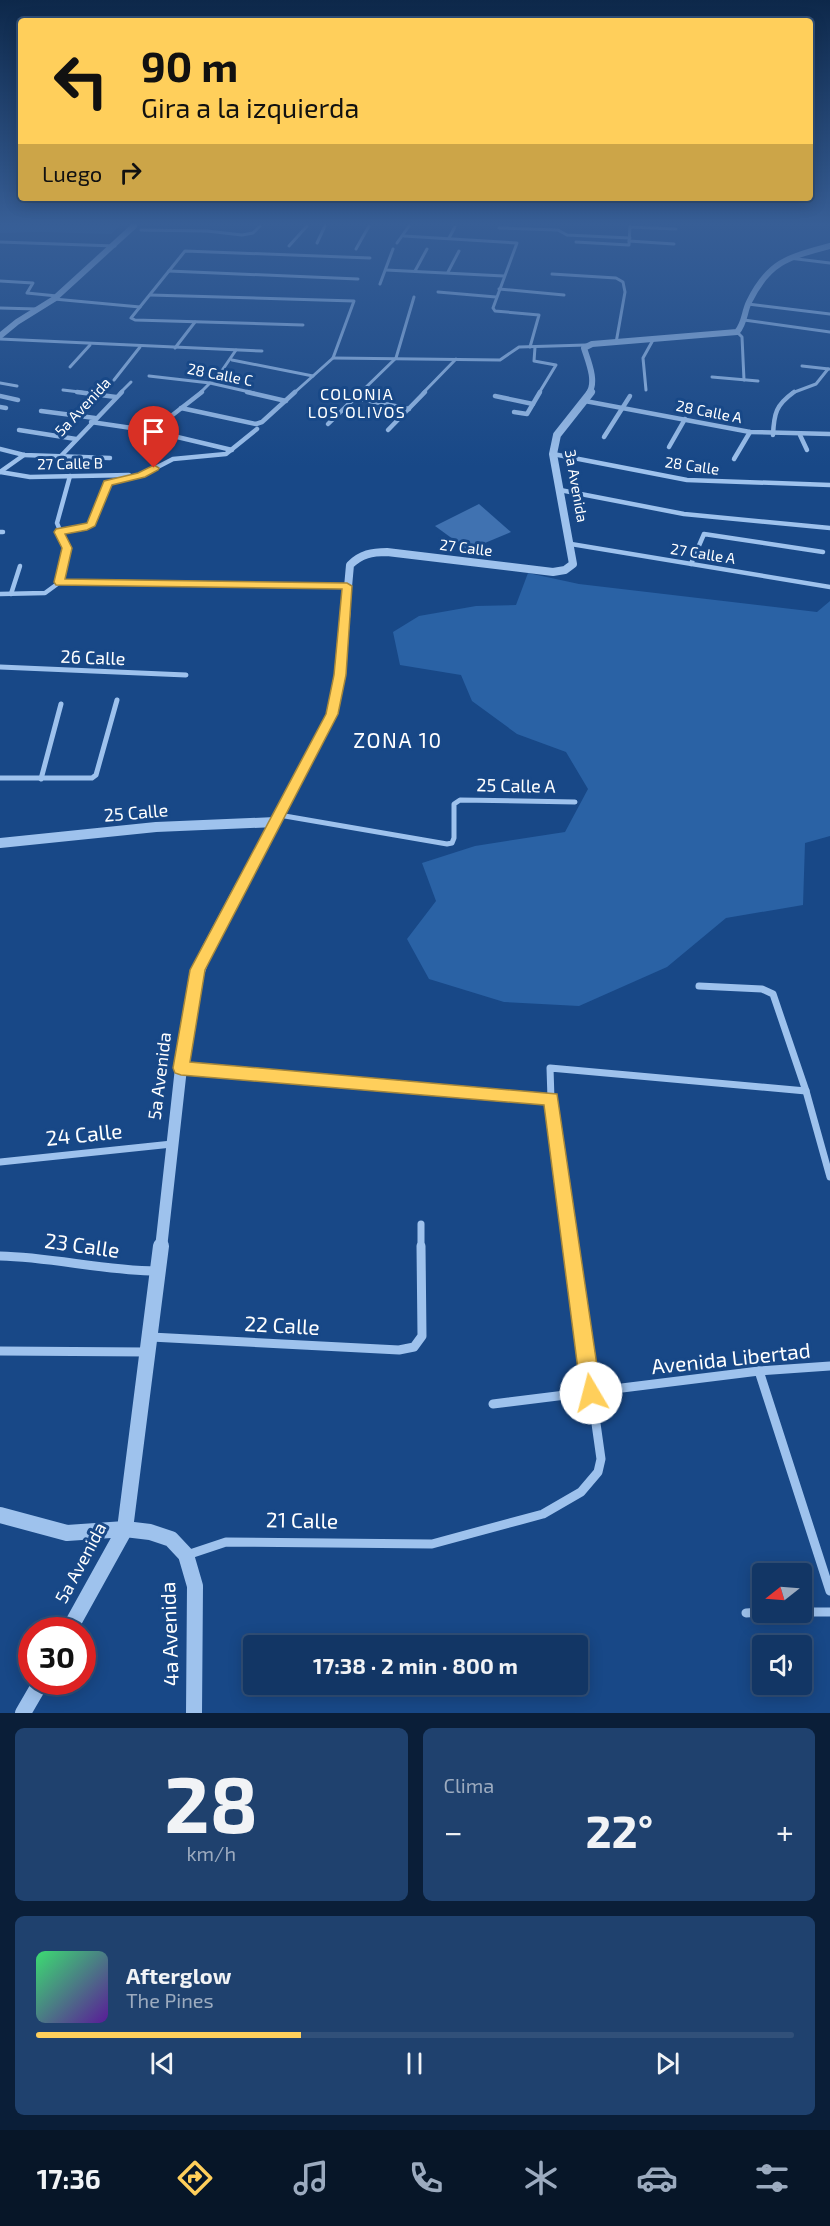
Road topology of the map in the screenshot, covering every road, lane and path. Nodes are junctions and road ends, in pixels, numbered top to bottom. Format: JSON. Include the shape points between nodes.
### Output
{"nodes":[{"id":1,"x":43,"y":306,"type":"edge"},
{"id":2,"x":130,"y":306,"type":"edge"},
{"id":3,"x":352,"y":306,"type":"edge"},
{"id":4,"x":411,"y":306,"type":"edge"},
{"id":5,"x":494,"y":306,"type":"edge"},
{"id":6,"x":623,"y":306,"type":"edge"},
{"id":7,"x":748,"y":306,"type":"edge"},
{"id":8,"x":764,"y":306,"type":"edge"},
{"id":9,"x":140,"y":307,"type":"joint"},
{"id":10,"x":0,"y":308,"type":"edge"},
{"id":11,"x":38,"y":309,"type":"junction"},
{"id":12,"x":830,"y":314,"type":"edge"},
{"id":13,"x":744,"y":320,"type":"junction"},
{"id":14,"x":195,"y":322,"type":"junction"},
{"id":15,"x":303,"y":325,"type":"dead end"},
{"id":16,"x":737,"y":332,"type":"junction"},
{"id":17,"x":830,"y":332,"type":"edge"},
{"id":18,"x":0,"y":337,"type":"edge"},
{"id":19,"x":653,"y":340,"type":"junction"},
{"id":20,"x":616,"y":343,"type":"junction"},
{"id":21,"x":90,"y":345,"type":"junction"},
{"id":22,"x":586,"y":345,"type":"junction"},
{"id":23,"x":140,"y":347,"type":"junction"},
{"id":24,"x":532,"y":347,"type":"junction"},
{"id":25,"x":176,"y":348,"type":"junction"},
{"id":26,"x":236,"y":350,"type":"junction"},
{"id":27,"x":262,"y":351,"type":"dead end"},
{"id":28,"x":333,"y":358,"type":"junction"},
{"id":29,"x":396,"y":358,"type":"junction"},
{"id":30,"x":457,"y":359,"type":"junction"},
{"id":31,"x":232,"y":360,"type":"junction"},
{"id":32,"x":802,"y":366,"type":"dead end"},
{"id":33,"x":70,"y":367,"type":"dead end"},
{"id":34,"x":829,"y":369,"type":"edge"},
{"id":35,"x":149,"y":376,"type":"dead end"},
{"id":36,"x":313,"y":376,"type":"junction"},
{"id":37,"x":712,"y":376,"type":"dead end"},
{"id":38,"x":114,"y":380,"type":"dead end"},
{"id":39,"x":744,"y":380,"type":"junction"},
{"id":40,"x":758,"y":381,"type":"dead end"},
{"id":41,"x":130,"y":382,"type":"dead end"},
{"id":42,"x":0,"y":383,"type":"edge"},
{"id":43,"x":210,"y":383,"type":"junction"},
{"id":44,"x":17,"y":386,"type":"dead end"},
{"id":45,"x":63,"y":390,"type":"dead end"},
{"id":46,"x":646,"y":390,"type":"dead end"},
{"id":47,"x":0,"y":396,"type":"edge"},
{"id":48,"x":495,"y":396,"type":"dead end"},
{"id":49,"x":630,"y":396,"type":"dead end"},
{"id":50,"x":116,"y":397,"type":"junction"},
{"id":51,"x":356,"y":398,"type":"junction"},
{"id":52,"x":18,"y":400,"type":"dead end"},
{"id":53,"x":286,"y":401,"type":"junction"},
{"id":54,"x":585,"y":401,"type":"junction"},
{"id":55,"x":533,"y":404,"type":"junction"},
{"id":56,"x":0,"y":406,"type":"edge"},
{"id":57,"x":6,"y":408,"type":"dead end"},
{"id":58,"x":181,"y":408,"type":"junction"},
{"id":59,"x":624,"y":408,"type":"junction"},
{"id":60,"x":409,"y":409,"type":"junction"},
{"id":61,"x":41,"y":411,"type":"dead end"},
{"id":62,"x":514,"y":412,"type":"dead end"},
{"id":63,"x":95,"y":418,"type":"junction"},
{"id":64,"x":685,"y":419,"type":"junction"},
{"id":65,"x":91,"y":423,"type":"junction"},
{"id":66,"x":328,"y":424,"type":"dead end"},
{"id":67,"x":257,"y":429,"type":"dead end"},
{"id":68,"x":19,"y":430,"type":"dead end"},
{"id":69,"x":388,"y":430,"type":"dead end"},
{"id":70,"x":152,"y":431,"type":"junction"},
{"id":71,"x":750,"y":432,"type":"junction"},
{"id":72,"x":830,"y":434,"type":"edge"},
{"id":73,"x":772,"y":435,"type":"junction"},
{"id":74,"x":800,"y":435,"type":"junction"},
{"id":75,"x":604,"y":437,"type":"dead end"},
{"id":76,"x":76,"y":439,"type":"junction"},
{"id":77,"x":669,"y":447,"type":"dead end"},
{"id":78,"x":0,"y":449,"type":"edge"},
{"id":79,"x":232,"y":450,"type":"junction"},
{"id":80,"x":807,"y":450,"type":"dead end"},
{"id":81,"x":553,"y":454,"type":"junction"},
{"id":82,"x":24,"y":455,"type":"junction"},
{"id":83,"x":61,"y":456,"type":"junction"},
{"id":84,"x":110,"y":458,"type":"dead end"},
{"id":85,"x":734,"y":459,"type":"dead end"},
{"id":86,"x":0,"y":472,"type":"edge"},
{"id":87,"x":142,"y":475,"type":"junction"},
{"id":88,"x":70,"y":476,"type":"junction"},
{"id":89,"x":830,"y":485,"type":"edge"},
{"id":90,"x":560,"y":490,"type":"junction"},
{"id":91,"x":830,"y":528,"type":"edge"},
{"id":92,"x":59,"y":532,"type":"junction"},
{"id":93,"x":571,"y":544,"type":"junction"},
{"id":94,"x":823,"y":552,"type":"dead end"},
{"id":95,"x":365,"y":554,"type":"joint"},
{"id":96,"x":691,"y":564,"type":"junction"},
{"id":97,"x":20,"y":566,"type":"dead end"},
{"id":98,"x":565,"y":570,"type":"joint"},
{"id":99,"x":60,"y":582,"type":"junction"},
{"id":100,"x":347,"y":586,"type":"junction"},
{"id":101,"x":830,"y":587,"type":"edge"},
{"id":102,"x":0,"y":594,"type":"edge"},
{"id":103,"x":11,"y":594,"type":"junction"},
{"id":104,"x":0,"y":668,"type":"edge"},
{"id":105,"x":186,"y":675,"type":"dead end"},
{"id":106,"x":117,"y":700,"type":"dead end"},
{"id":107,"x":61,"y":704,"type":"dead end"},
{"id":108,"x":0,"y":778,"type":"edge"},
{"id":109,"x":41,"y":779,"type":"junction"},
{"id":110,"x":575,"y":802,"type":"dead end"},
{"id":111,"x":277,"y":819,"type":"junction"},
{"id":112,"x":0,"y":843,"type":"edge"},
{"id":113,"x":452,"y":843,"type":"joint"},
{"id":114,"x":699,"y":986,"type":"dead end"},
{"id":115,"x":181,"y":1068,"type":"junction"},
{"id":116,"x":806,"y":1090,"type":"junction"},
{"id":117,"x":551,"y":1099,"type":"junction"},
{"id":118,"x":172,"y":1144,"type":"junction"},
{"id":119,"x":0,"y":1162,"type":"edge"},
{"id":120,"x":830,"y":1177,"type":"edge"},
{"id":121,"x":422,"y":1224,"type":"dead end"},
{"id":122,"x":0,"y":1257,"type":"edge"},
{"id":123,"x":158,"y":1271,"type":"junction"},
{"id":124,"x":148,"y":1336,"type":"junction"},
{"id":125,"x":0,"y":1351,"type":"edge"},
{"id":126,"x":146,"y":1352,"type":"junction"},
{"id":127,"x":830,"y":1366,"type":"edge"},
{"id":128,"x":759,"y":1371,"type":"junction"},
{"id":129,"x":591,"y":1393,"type":"junction"},
{"id":130,"x":493,"y":1404,"type":"dead end"},
{"id":131,"x":0,"y":1515,"type":"edge"},
{"id":132,"x":125,"y":1529,"type":"junction"},
{"id":133,"x":186,"y":1555,"type":"junction"},
{"id":134,"x":830,"y":1591,"type":"edge"},
{"id":135,"x":830,"y":1611,"type":"edge"},
{"id":136,"x":812,"y":1612,"type":"edge"},
{"id":137,"x":746,"y":1613,"type":"dead end"},
{"id":138,"x":752,"y":1613,"type":"edge"},
{"id":139,"x":76,"y":1617,"type":"edge"},
{"id":140,"x":34,"y":1695,"type":"edge"},
{"id":141,"x":24,"y":1713,"type":"edge"},
{"id":142,"x":194,"y":1713,"type":"edge"}],
"edges":[{"from":1,"to":11,"type":"street"},
{"from":2,"to":9,"type":"street"},
{"from":3,"to":28,"type":"street"},
{"from":4,"to":29,"type":"street"},
{"from":5,"to":24,"type":"street","via":[[495,311],[538,314]]},
{"from":6,"to":20,"type":"street"},
{"from":7,"to":13,"type":"street"},
{"from":8,"to":12,"type":"street"},
{"from":9,"to":14,"type":"street","via":[[131,318]]},
{"from":10,"to":11,"type":"street"},
{"from":11,"to":18,"type":"street"},
{"from":13,"to":16,"type":"street"},
{"from":13,"to":17,"type":"street"},
{"from":14,"to":15,"type":"street"},
{"from":14,"to":25,"type":"street"},
{"from":16,"to":19,"type":"street"},
{"from":16,"to":39,"type":"street","via":[[742,337]]},
{"from":18,"to":21,"type":"street"},
{"from":19,"to":20,"type":"street"},
{"from":19,"to":46,"type":"street","via":[[643,358]]},
{"from":20,"to":22,"type":"street"},
{"from":21,"to":23,"type":"street"},
{"from":21,"to":33,"type":"street"},
{"from":22,"to":24,"type":"street"},
{"from":22,"to":54,"type":"street","name":"3a Avenida","via":[[592,390]]},
{"from":23,"to":25,"type":"street"},
{"from":23,"to":38,"type":"street","name":"5a Avenida"},
{"from":24,"to":30,"type":"street","via":[[516,348],[500,360]]},
{"from":24,"to":55,"type":"street","via":[[534,361],[556,365]]},
{"from":25,"to":26,"type":"street"},
{"from":26,"to":27,"type":"street"},
{"from":26,"to":31,"type":"street"},
{"from":28,"to":29,"type":"street"},
{"from":28,"to":36,"type":"street"},
{"from":29,"to":30,"type":"street"},
{"from":29,"to":51,"type":"street"},
{"from":30,"to":60,"type":"street"},
{"from":31,"to":36,"type":"street"},
{"from":31,"to":43,"type":"street"},
{"from":32,"to":34,"type":"street"},
{"from":34,"to":73,"type":"street","via":[[816,384],[781,401]]},
{"from":35,"to":43,"type":"street","name":"28 Calle C"},
{"from":36,"to":53,"type":"street"},
{"from":37,"to":39,"type":"street"},
{"from":39,"to":40,"type":"street"},
{"from":41,"to":50,"type":"street","name":"5a Avenida"},
{"from":42,"to":44,"type":"street"},
{"from":43,"to":53,"type":"street","name":"28 Calle C"},
{"from":43,"to":58,"type":"street"},
{"from":45,"to":50,"type":"street"},
{"from":47,"to":52,"type":"street"},
{"from":48,"to":55,"type":"street"},
{"from":49,"to":59,"type":"street"},
{"from":50,"to":63,"type":"street","name":"5a Avenida"},
{"from":51,"to":60,"type":"street"},
{"from":51,"to":66,"type":"street"},
{"from":53,"to":58,"type":"street","via":[[259,423]]},
{"from":54,"to":59,"type":"street","name":"28 Calle A"},
{"from":54,"to":81,"type":"street","name":"3a Avenida","via":[[557,435]]},
{"from":55,"to":62,"type":"street","via":[[527,414]]},
{"from":56,"to":57,"type":"street"},
{"from":58,"to":70,"type":"street"},
{"from":59,"to":64,"type":"street","name":"28 Calle A"},
{"from":59,"to":75,"type":"street"},
{"from":60,"to":69,"type":"street"},
{"from":61,"to":63,"type":"street"},
{"from":63,"to":65,"type":"street","name":"5a Avenida"},
{"from":64,"to":71,"type":"street","name":"28 Calle A"},
{"from":64,"to":77,"type":"street"},
{"from":65,"to":70,"type":"street"},
{"from":65,"to":76,"type":"street","name":"5a Avenida"},
{"from":67,"to":79,"type":"street"},
{"from":68,"to":76,"type":"street"},
{"from":70,"to":79,"type":"street"},
{"from":71,"to":73,"type":"street","name":"28 Calle A"},
{"from":71,"to":85,"type":"street"},
{"from":72,"to":74,"type":"street","name":"28 Calle A"},
{"from":73,"to":74,"type":"street","name":"28 Calle A"},
{"from":74,"to":80,"type":"street"},
{"from":76,"to":83,"type":"street","name":"5a Avenida"},
{"from":78,"to":82,"type":"street"},
{"from":79,"to":87,"type":"street","via":[[222,455],[173,459]]},
{"from":81,"to":89,"type":"street","name":"28 Calle","via":[[699,482]]},
{"from":81,"to":90,"type":"street","name":"3a Avenida"},
{"from":82,"to":83,"type":"street"},
{"from":82,"to":86,"type":"street"},
{"from":83,"to":84,"type":"street"},
{"from":86,"to":88,"type":"street","name":"27 Calle B","via":[[30,477]]},
{"from":87,"to":88,"type":"street","name":"27 Calle B"},
{"from":87,"to":92,"type":"street","via":[[108,483],[92,524]]},
{"from":88,"to":92,"type":"street","via":[[57,523]]},
{"from":90,"to":91,"type":"street","via":[[684,514]]},
{"from":90,"to":93,"type":"street","name":"3a Avenida"},
{"from":92,"to":99,"type":"street","via":[[67,548]]},
{"from":93,"to":96,"type":"street","name":"27 Calle A"},
{"from":93,"to":98,"type":"street","name":"3a Avenida","via":[[573,564]]},
{"from":94,"to":96,"type":"street","via":[[704,534]]},
{"from":95,"to":98,"type":"street","name":"27 Calle","via":[[387,552],[553,572]]},
{"from":95,"to":100,"type":"street","name":"5a Avenida","via":[[350,565]]},
{"from":96,"to":101,"type":"street","name":"27 Calle A"},
{"from":97,"to":103,"type":"street"},
{"from":99,"to":100,"type":"street"},
{"from":99,"to":103,"type":"street","via":[[50,592]]},
{"from":100,"to":111,"type":"street","name":"5a Avenida","via":[[340,675],[332,714]]},
{"from":102,"to":103,"type":"street"},
{"from":104,"to":105,"type":"street","name":"26 Calle"},
{"from":106,"to":109,"type":"street","via":[[96,775],[87,779]]},
{"from":107,"to":109,"type":"street"},
{"from":108,"to":109,"type":"street"},
{"from":110,"to":113,"type":"street","name":"25 Calle A","via":[[456,802]]},
{"from":111,"to":112,"type":"street","name":"25 Calle"},
{"from":111,"to":113,"type":"street","name":"25 Calle"},
{"from":111,"to":115,"type":"street","name":"5a Avenida","via":[[198,970]]},
{"from":114,"to":116,"type":"street","via":[[769,990]]},
{"from":115,"to":117,"type":"street"},
{"from":115,"to":118,"type":"street","name":"5a Avenida"},
{"from":116,"to":117,"type":"street","via":[[554,1067],[549,1072]]},
{"from":116,"to":120,"type":"street"},
{"from":117,"to":129,"type":"street"},
{"from":118,"to":119,"type":"street","name":"24 Calle"},
{"from":118,"to":123,"type":"street","name":"5a Avenida"},
{"from":121,"to":124,"type":"street","name":"22 Calle","via":[[422,1336],[414,1347],[399,1350]]},
{"from":122,"to":123,"type":"street","name":"23 Calle","via":[[27,1256],[138,1272]]},
{"from":123,"to":124,"type":"street","name":"5a Avenida"},
{"from":124,"to":126,"type":"street","name":"5a Avenida"},
{"from":125,"to":126,"type":"street"},
{"from":126,"to":132,"type":"street","name":"5a Avenida"},
{"from":127,"to":128,"type":"street","name":"Avenida Libertad"},
{"from":128,"to":129,"type":"street","name":"Avenida Libertad"},
{"from":128,"to":134,"type":"street"},
{"from":129,"to":130,"type":"street","name":"Avenida Libertad"},
{"from":129,"to":133,"type":"street","name":"21 Calle","via":[[601,1459],[598,1472],[581,1492],[543,1514],[432,1544],[226,1542]]},
{"from":131,"to":132,"type":"street","via":[[67,1533]]},
{"from":132,"to":133,"type":"street","via":[[171,1539]]},
{"from":132,"to":139,"type":"street","name":"5a Avenida"},
{"from":133,"to":142,"type":"street","name":"4a Avenida","via":[[195,1586]]},
{"from":135,"to":136,"type":"street"},
{"from":137,"to":138,"type":"street"},
{"from":140,"to":141,"type":"street"}]}
